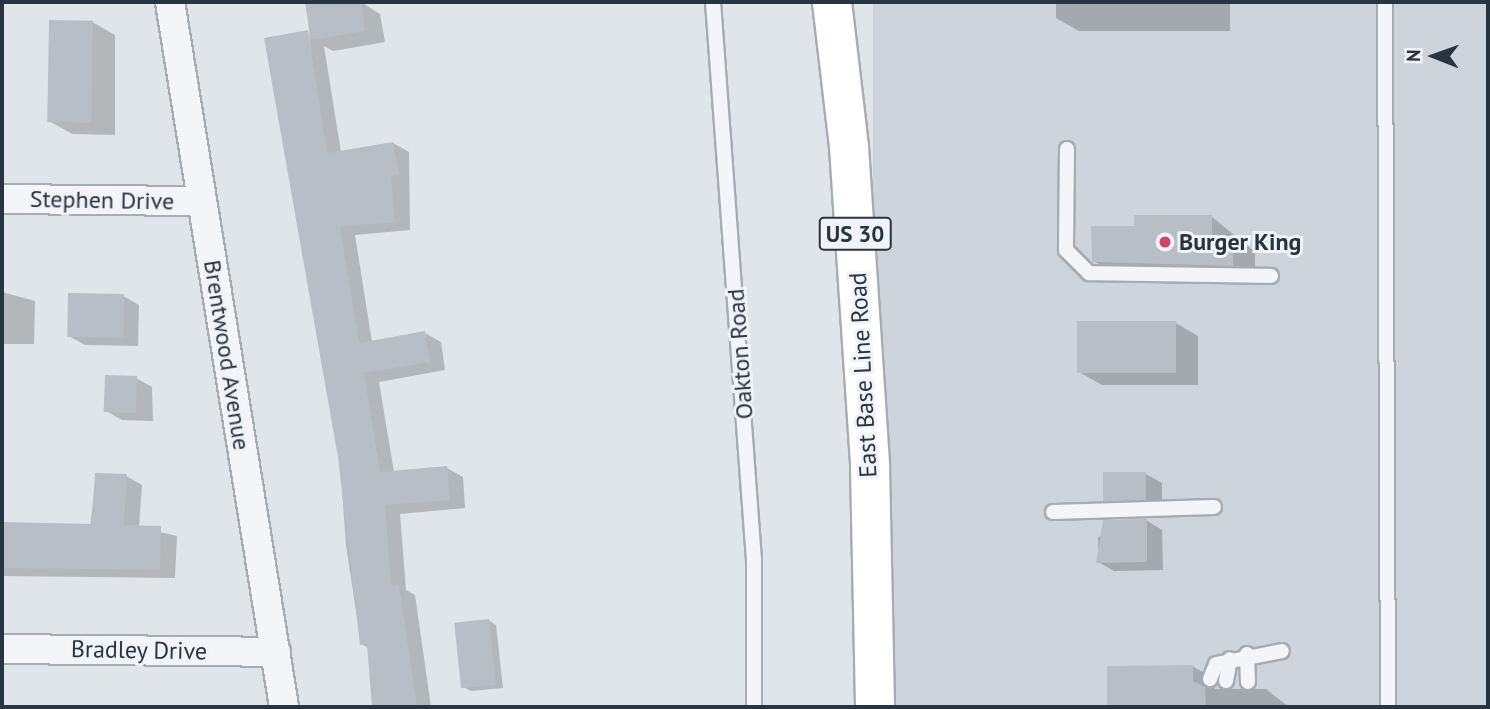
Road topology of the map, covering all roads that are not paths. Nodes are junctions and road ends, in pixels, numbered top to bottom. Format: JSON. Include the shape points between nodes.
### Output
{"nodes":[{"id":1,"x":170,"y":2,"type":"edge"},
{"id":2,"x":713,"y":2,"type":"edge"},
{"id":3,"x":832,"y":2,"type":"edge"},
{"id":4,"x":1385,"y":2,"type":"edge"},
{"id":5,"x":1067,"y":149,"type":"dead end"},
{"id":6,"x":2,"y":199,"type":"edge"},
{"id":7,"x":201,"y":201,"type":"junction"},
{"id":8,"x":1271,"y":276,"type":"dead end"},
{"id":9,"x":1214,"y":507,"type":"dead end"},
{"id":10,"x":1053,"y":512,"type":"dead end"},
{"id":11,"x":2,"y":649,"type":"edge"},
{"id":12,"x":1282,"y":651,"type":"dead end"},
{"id":13,"x":276,"y":652,"type":"junction"},
{"id":14,"x":1248,"y":654,"type":"junction"},
{"id":15,"x":1230,"y":659,"type":"junction"},
{"id":16,"x":1210,"y":679,"type":"dead end"},
{"id":17,"x":1226,"y":681,"type":"dead end"},
{"id":18,"x":1248,"y":682,"type":"dead end"},
{"id":19,"x":284,"y":707,"type":"edge"},
{"id":20,"x":754,"y":707,"type":"edge"},
{"id":21,"x":875,"y":707,"type":"edge"},
{"id":22,"x":1388,"y":707,"type":"edge"}],
"edges":[{"from":1,"to":7,"type":"street","name":"Brentwood Avenue"},
{"from":2,"to":20,"type":"lane","name":"Oakton Road","via":[[754,561]]},
{"from":3,"to":21,"type":"main road","name":"East Base Line Road","number":"US 30","via":[[870,467]]},
{"from":4,"to":22,"type":"lane"},
{"from":5,"to":8,"type":"lane","via":[[1066,250],[1089,273]]},
{"from":6,"to":7,"type":"street","name":"Stephen Drive"},
{"from":7,"to":13,"type":"street","name":"Brentwood Avenue"},
{"from":9,"to":10,"type":"lane"},
{"from":11,"to":13,"type":"street","name":"Bradley Drive"},
{"from":12,"to":14,"type":"lane"},
{"from":13,"to":19,"type":"street","name":"Brentwood Avenue"},
{"from":14,"to":15,"type":"lane"},
{"from":14,"to":18,"type":"lane"},
{"from":15,"to":16,"type":"lane","via":[[1216,664]]},
{"from":15,"to":17,"type":"lane"}]}
